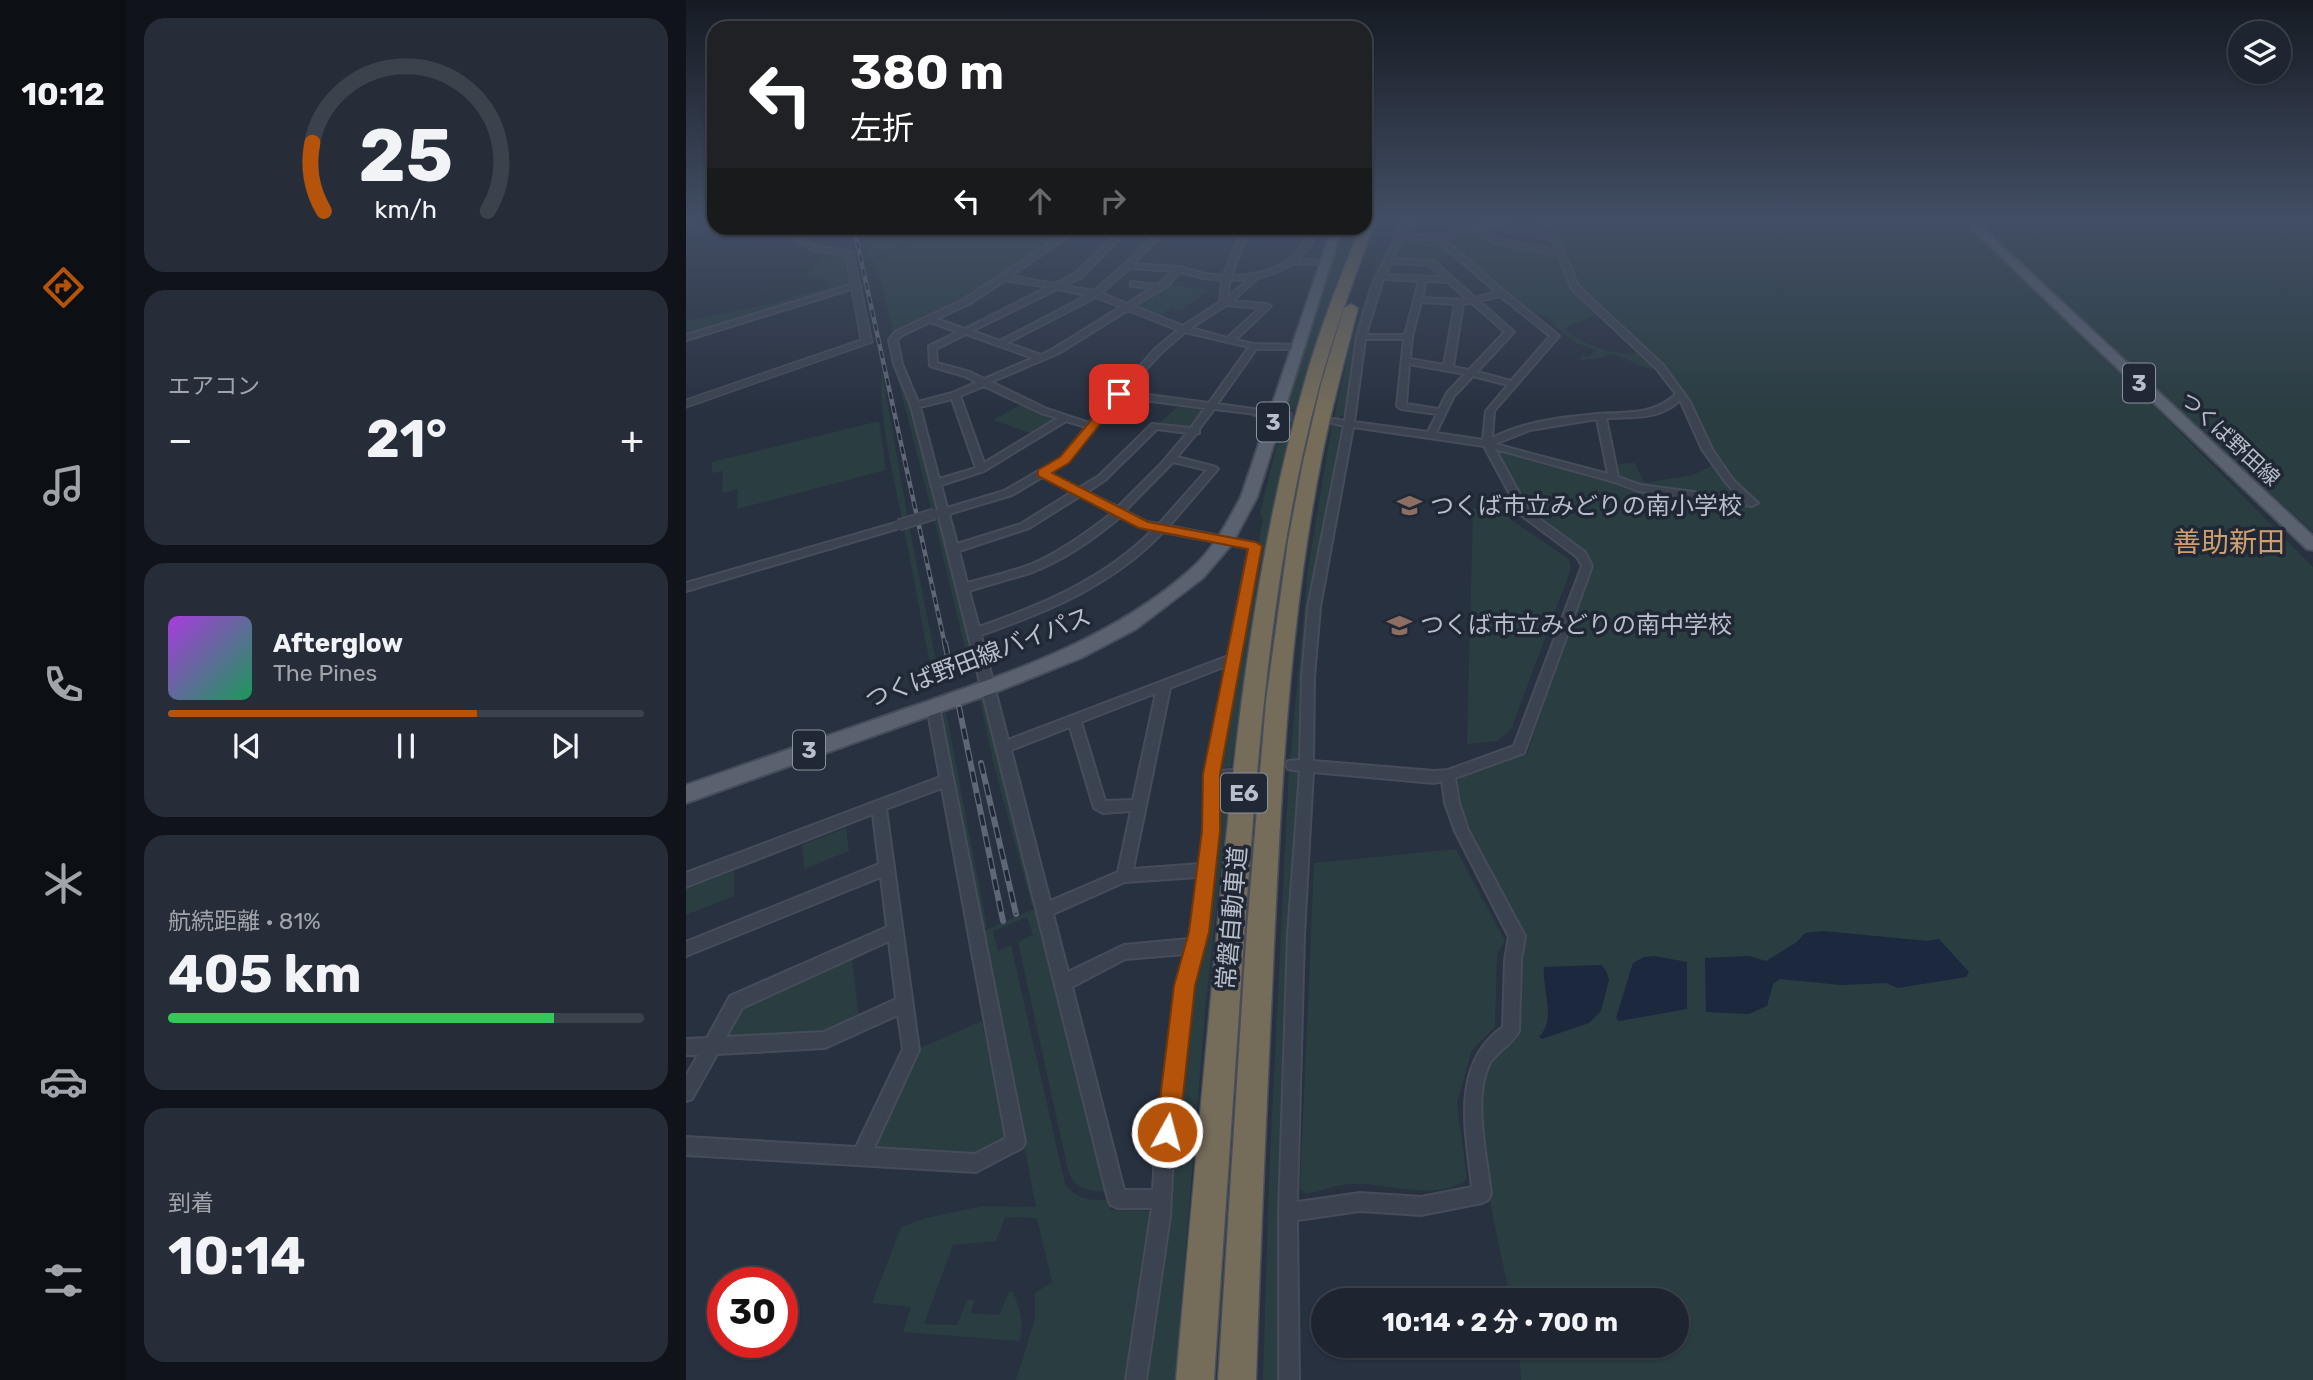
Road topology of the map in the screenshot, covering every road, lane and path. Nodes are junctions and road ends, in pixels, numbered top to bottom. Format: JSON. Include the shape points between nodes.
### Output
{"nodes":[{"id":1,"x":994,"y":283,"type":"edge"},
{"id":2,"x":1041,"y":283,"type":"edge"},
{"id":3,"x":1061,"y":283,"type":"edge"},
{"id":4,"x":1107,"y":283,"type":"edge"},
{"id":5,"x":1163,"y":283,"type":"edge"},
{"id":6,"x":1226,"y":283,"type":"edge"},
{"id":7,"x":1249,"y":283,"type":"edge"},
{"id":8,"x":1308,"y":283,"type":"edge"},
{"id":9,"x":1316,"y":283,"type":"edge"},
{"id":10,"x":1345,"y":283,"type":"edge"},
{"id":11,"x":1364,"y":283,"type":"edge"},
{"id":12,"x":1378,"y":283,"type":"edge"},
{"id":13,"x":1422,"y":283,"type":"edge"},
{"id":14,"x":1454,"y":283,"type":"edge"},
{"id":15,"x":1491,"y":283,"type":"edge"},
{"id":16,"x":1573,"y":283,"type":"edge"},
{"id":17,"x":2035,"y":283,"type":"edge"},
{"id":18,"x":1134,"y":284,"type":"dead end"},
{"id":19,"x":856,"y":286,"type":"joint"},
{"id":20,"x":1056,"y":286,"type":"junction"},
{"id":21,"x":1159,"y":287,"type":"junction"},
{"id":22,"x":1096,"y":293,"type":"junction"},
{"id":23,"x":1502,"y":293,"type":"junction"},
{"id":24,"x":1416,"y":300,"type":"junction"},
{"id":25,"x":1475,"y":301,"type":"junction"},
{"id":26,"x":1459,"y":302,"type":"junction"},
{"id":27,"x":1224,"y":303,"type":"junction"},
{"id":28,"x":1127,"y":306,"type":"junction"},
{"id":29,"x":1267,"y":306,"type":"junction"},
{"id":30,"x":1277,"y":307,"type":"dead end"},
{"id":31,"x":929,"y":319,"type":"junction"},
{"id":32,"x":1184,"y":329,"type":"junction"},
{"id":33,"x":963,"y":333,"type":"junction"},
{"id":34,"x":1361,"y":337,"type":"junction"},
{"id":35,"x":1408,"y":337,"type":"junction"},
{"id":36,"x":686,"y":338,"type":"edge"},
{"id":37,"x":1229,"y":341,"type":"junction"},
{"id":38,"x":1000,"y":344,"type":"junction"},
{"id":39,"x":1254,"y":346,"type":"junction"},
{"id":40,"x":1292,"y":347,"type":"junction"},
{"id":41,"x":1042,"y":358,"type":"junction"},
{"id":42,"x":1406,"y":360,"type":"junction"},
{"id":43,"x":1448,"y":369,"type":"junction"},
{"id":44,"x":1472,"y":373,"type":"junction"},
{"id":45,"x":987,"y":383,"type":"junction"},
{"id":46,"x":1513,"y":384,"type":"junction"},
{"id":47,"x":1119,"y":394,"type":"junction"},
{"id":48,"x":1681,"y":394,"type":"junction"},
{"id":49,"x":955,"y":395,"type":"junction"},
{"id":50,"x":686,"y":404,"type":"edge"},
{"id":51,"x":915,"y":405,"type":"junction"},
{"id":52,"x":1211,"y":407,"type":"junction"},
{"id":53,"x":1253,"y":412,"type":"tunnel mouth"},
{"id":54,"x":1442,"y":412,"type":"junction"},
{"id":55,"x":1601,"y":416,"type":"junction"},
{"id":56,"x":1063,"y":419,"type":"junction"},
{"id":57,"x":1341,"y":422,"type":"junction"},
{"id":58,"x":1091,"y":426,"type":"junction"},
{"id":59,"x":1196,"y":431,"type":"junction"},
{"id":60,"x":1431,"y":435,"type":"junction"},
{"id":61,"x":1487,"y":444,"type":"junction"},
{"id":62,"x":1172,"y":460,"type":"junction"},
{"id":63,"x":981,"y":469,"type":"junction"},
{"id":64,"x":1042,"y":473,"type":"junction"},
{"id":65,"x":1614,"y":479,"type":"junction"},
{"id":66,"x":936,"y":482,"type":"junction"},
{"id":67,"x":1080,"y":491,"type":"junction"},
{"id":68,"x":939,"y":513,"type":"junction"},
{"id":69,"x":1121,"y":513,"type":"junction"},
{"id":70,"x":1160,"y":528,"type":"junction"},
{"id":71,"x":1219,"y":538,"type":"junction"},
{"id":72,"x":2313,"y":545,"type":"edge"},
{"id":73,"x":953,"y":549,"type":"junction"},
{"id":74,"x":686,"y":587,"type":"edge"},
{"id":75,"x":963,"y":589,"type":"junction"},
{"id":76,"x":975,"y":633,"type":"junction"},
{"id":77,"x":1235,"y":658,"type":"junction"},
{"id":78,"x":987,"y":681,"type":"junction"},
{"id":79,"x":1164,"y":686,"type":"junction"},
{"id":80,"x":933,"y":707,"type":"junction"},
{"id":81,"x":1074,"y":719,"type":"junction"},
{"id":82,"x":1004,"y":747,"type":"junction"},
{"id":83,"x":1300,"y":766,"type":"junction"},
{"id":84,"x":1230,"y":775,"type":"dead end"},
{"id":85,"x":1448,"y":775,"type":"junction"},
{"id":86,"x":1211,"y":778,"type":"junction"},
{"id":87,"x":686,"y":781,"type":"edge"},
{"id":88,"x":945,"y":781,"type":"junction"},
{"id":89,"x":686,"y":794,"type":"edge"},
{"id":90,"x":1140,"y":805,"type":"junction"},
{"id":91,"x":878,"y":806,"type":"junction"},
{"id":92,"x":886,"y":868,"type":"junction"},
{"id":93,"x":1206,"y":870,"type":"junction"},
{"id":94,"x":1124,"y":876,"type":"junction"},
{"id":95,"x":686,"y":880,"type":"edge"},
{"id":96,"x":1045,"y":910,"type":"junction"},
{"id":97,"x":895,"y":931,"type":"junction"},
{"id":98,"x":1196,"y":946,"type":"junction"},
{"id":99,"x":686,"y":949,"type":"edge"},
{"id":100,"x":1063,"y":983,"type":"junction"},
{"id":101,"x":904,"y":1004,"type":"junction"},
{"id":102,"x":711,"y":1045,"type":"junction"},
{"id":103,"x":686,"y":1047,"type":"edge"},
{"id":104,"x":686,"y":1093,"type":"edge"},
{"id":105,"x":686,"y":1146,"type":"edge"},
{"id":106,"x":861,"y":1156,"type":"junction"},
{"id":107,"x":1161,"y":1199,"type":"junction"},
{"id":108,"x":1288,"y":1212,"type":"junction"},
{"id":109,"x":1136,"y":1380,"type":"edge"},
{"id":110,"x":1195,"y":1380,"type":"edge"},
{"id":111,"x":1237,"y":1380,"type":"edge"},
{"id":112,"x":1289,"y":1380,"type":"edge"}],
"edges":[{"from":1,"to":31,"type":"street"},
{"from":2,"to":20,"type":"street"},
{"from":3,"to":20,"type":"street"},
{"from":4,"to":22,"type":"street"},
{"from":5,"to":21,"type":"street"},
{"from":6,"to":27,"type":"street"},
{"from":7,"to":27,"type":"street"},
{"from":8,"to":40,"type":"main road","name":"つくば野田線バイパス","number":"3"},
{"from":9,"to":40,"type":"main road","name":"つくば野田線バイパス","number":"3"},
{"from":10,"to":110,"type":"highway","name":"常磐自動車道","number":"E6","via":[[1317,364],[1287,496],[1259,664],[1235,882]]},
{"from":11,"to":111,"type":"highway","name":"常磐自動車道","number":"E6","via":[[1350,311],[1321,425],[1288,623],[1264,881]]},
{"from":12,"to":34,"type":"street"},
{"from":13,"to":24,"type":"street"},
{"from":14,"to":25,"type":"street"},
{"from":15,"to":23,"type":"street"},
{"from":16,"to":48,"type":"street","via":[[1660,366]]},
{"from":17,"to":72,"type":"main road","name":"つくば野田線","number":"3"},
{"from":18,"to":21,"type":"street"},
{"from":19,"to":36,"type":"street"},
{"from":19,"to":50,"type":"street","via":[[867,342]]},
{"from":20,"to":22,"type":"street"},
{"from":20,"to":33,"type":"street"},
{"from":21,"to":28,"type":"street"},
{"from":22,"to":28,"type":"street"},
{"from":22,"to":38,"type":"street"},
{"from":23,"to":25,"type":"street"},
{"from":23,"to":46,"type":"street","via":[[1555,336]]},
{"from":24,"to":26,"type":"street"},
{"from":24,"to":35,"type":"street"},
{"from":25,"to":26,"type":"street"},
{"from":25,"to":44,"type":"street","via":[[1510,332]]},
{"from":26,"to":43,"type":"street"},
{"from":27,"to":29,"type":"street"},
{"from":27,"to":32,"type":"street"},
{"from":28,"to":32,"type":"street"},
{"from":28,"to":41,"type":"street"},
{"from":29,"to":30,"type":"street"},
{"from":29,"to":37,"type":"street"},
{"from":31,"to":33,"type":"street"},
{"from":31,"to":51,"type":"street","via":[[893,337],[898,364]]},
{"from":32,"to":37,"type":"street"},
{"from":32,"to":47,"type":"street"},
{"from":33,"to":38,"type":"street"},
{"from":33,"to":45,"type":"street","via":[[932,348],[933,364]]},
{"from":34,"to":35,"type":"street"},
{"from":34,"to":57,"type":"street"},
{"from":35,"to":42,"type":"street"},
{"from":37,"to":39,"type":"street"},
{"from":38,"to":41,"type":"street"},
{"from":39,"to":40,"type":"street"},
{"from":39,"to":52,"type":"street"},
{"from":40,"to":71,"type":"main road","name":"つくば野田線バイパス","number":"3","via":[[1249,497]]},
{"from":41,"to":45,"type":"street"},
{"from":42,"to":43,"type":"street"},
{"from":42,"to":54,"type":"street","via":[[1401,406]]},
{"from":43,"to":44,"type":"street"},
{"from":44,"to":46,"type":"street"},
{"from":44,"to":54,"type":"street","via":[[1450,395]]},
{"from":45,"to":49,"type":"street"},
{"from":45,"to":56,"type":"street"},
{"from":46,"to":61,"type":"street","via":[[1490,411]]},
{"from":47,"to":52,"type":"street"},
{"from":47,"to":58,"type":"street"},
{"from":48,"to":55,"type":"street","via":[[1654,413]]},
{"from":48,"to":65,"type":"street","via":[[1707,449],[1730,482],[1753,503],[1638,488]]},
{"from":49,"to":51,"type":"street"},
{"from":49,"to":63,"type":"street"},
{"from":51,"to":66,"type":"street"},
{"from":52,"to":53,"type":"street"},
{"from":52,"to":59,"type":"street"},
{"from":54,"to":60,"type":"street"},
{"from":55,"to":61,"type":"street","via":[[1527,428]]},
{"from":55,"to":65,"type":"street"},
{"from":56,"to":58,"type":"street"},
{"from":56,"to":63,"type":"street"},
{"from":57,"to":60,"type":"street"},
{"from":57,"to":83,"type":"street","via":[[1314,607]]},
{"from":58,"to":64,"type":"street","via":[[1064,460]]},
{"from":59,"to":62,"type":"street"},
{"from":59,"to":67,"type":"street","via":[[1155,426],[1102,478]]},
{"from":60,"to":61,"type":"street"},
{"from":61,"to":65,"type":"street"},
{"from":61,"to":85,"type":"street","via":[[1525,513],[1581,555],[1587,566],[1519,750]]},
{"from":62,"to":69,"type":"street"},
{"from":62,"to":70,"type":"street","via":[[1213,469]]},
{"from":63,"to":66,"type":"street"},
{"from":64,"to":67,"type":"street"},
{"from":64,"to":68,"type":"street","via":[[1008,493]]},
{"from":66,"to":68,"type":"street"},
{"from":67,"to":69,"type":"street"},
{"from":67,"to":73,"type":"street","via":[[1025,526]]},
{"from":68,"to":73,"type":"street"},
{"from":68,"to":74,"type":"street","bridge":true},
{"from":69,"to":70,"type":"street"},
{"from":69,"to":75,"type":"street","via":[[1048,561]]},
{"from":70,"to":71,"type":"street"},
{"from":70,"to":76,"type":"street","via":[[1128,559],[1083,590]]},
{"from":71,"to":77,"type":"street","via":[[1255,546]]},
{"from":71,"to":78,"type":"main road","name":"つくば野田線バイパス","number":"3","via":[[1197,574],[1130,624],[1074,653]]},
{"from":73,"to":75,"type":"street"},
{"from":75,"to":76,"type":"street"},
{"from":76,"to":78,"type":"street"},
{"from":77,"to":79,"type":"street"},
{"from":77,"to":86,"type":"street"},
{"from":78,"to":80,"type":"main road","name":"つくば野田線バイパス","number":"3"},
{"from":78,"to":82,"type":"street"},
{"from":78,"to":87,"type":"main road","name":"つくば野田線バイパス","number":"3"},
{"from":79,"to":81,"type":"street"},
{"from":79,"to":90,"type":"street"},
{"from":80,"to":88,"type":"street"},
{"from":80,"to":89,"type":"main road","name":"つくば野田線バイパス","number":"3"},
{"from":81,"to":82,"type":"street"},
{"from":81,"to":90,"type":"street","via":[[1099,804]]},
{"from":82,"to":96,"type":"street"},
{"from":83,"to":85,"type":"street"},
{"from":83,"to":108,"type":"street"},
{"from":84,"to":86,"type":"street"},
{"from":85,"to":108,"type":"street","via":[[1462,831],[1517,936],[1511,1031],[1493,1045],[1482,1062],[1473,1102],[1482,1194],[1421,1206],[1360,1202]]},
{"from":86,"to":93,"type":"street"},
{"from":88,"to":91,"type":"street"},
{"from":88,"to":106,"type":"street","via":[[1016,1142],[976,1163]]},
{"from":90,"to":94,"type":"street"},
{"from":91,"to":92,"type":"street"},
{"from":91,"to":95,"type":"street"},
{"from":92,"to":97,"type":"street"},
{"from":92,"to":99,"type":"street"},
{"from":93,"to":94,"type":"street"},
{"from":93,"to":98,"type":"street"},
{"from":94,"to":96,"type":"street"},
{"from":96,"to":100,"type":"street"},
{"from":97,"to":101,"type":"street"},
{"from":97,"to":102,"type":"street","via":[[736,1002]]},
{"from":98,"to":100,"type":"street","via":[[1124,952]]},
{"from":98,"to":107,"type":"street","via":[[1184,986]]},
{"from":100,"to":107,"type":"street","via":[[1117,1199]]},
{"from":101,"to":102,"type":"street","via":[[825,1040]]},
{"from":101,"to":106,"type":"street","via":[[911,1050]]},
{"from":102,"to":103,"type":"street"},
{"from":102,"to":104,"type":"street"},
{"from":105,"to":106,"type":"street"},
{"from":107,"to":109,"type":"street"},
{"from":108,"to":112,"type":"street"}]}
